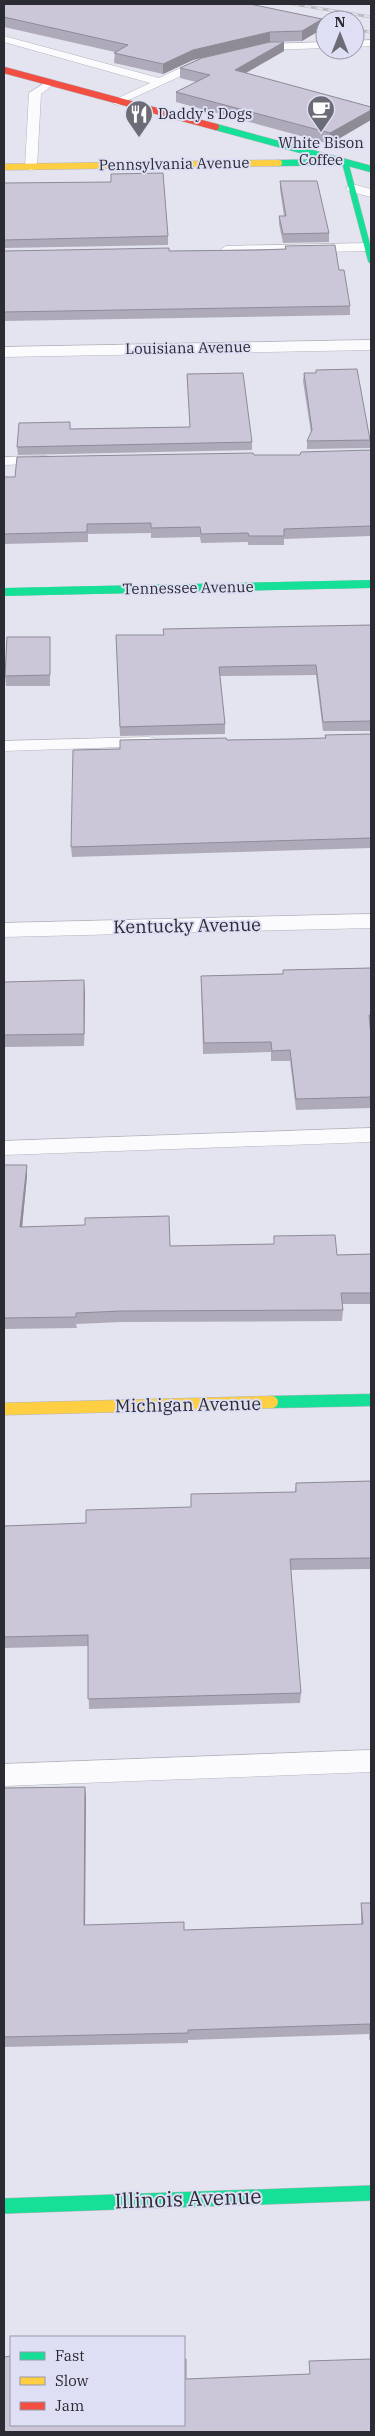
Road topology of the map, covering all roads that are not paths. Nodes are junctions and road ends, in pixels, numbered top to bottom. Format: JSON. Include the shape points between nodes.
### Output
{"nodes":[{"id":1,"x":4,"y":39,"type":"edge"},
{"id":2,"x":315,"y":45,"type":"edge"},
{"id":3,"x":243,"y":54,"type":"edge"},
{"id":4,"x":215,"y":60,"type":"edge"},
{"id":5,"x":4,"y":70,"type":"edge"},
{"id":6,"x":160,"y":82,"type":"junction"},
{"id":7,"x":49,"y":83,"type":"junction"},
{"id":8,"x":118,"y":102,"type":"junction"},
{"id":9,"x":345,"y":162,"type":"junction"},
{"id":10,"x":4,"y":167,"type":"edge"},
{"id":11,"x":31,"y":167,"type":"junction"},
{"id":12,"x":371,"y":169,"type":"edge"},
{"id":13,"x":352,"y":188,"type":"junction"},
{"id":14,"x":371,"y":193,"type":"edge"},
{"id":15,"x":369,"y":246,"type":"edge"},
{"id":16,"x":211,"y":250,"type":"edge"},
{"id":17,"x":371,"y":345,"type":"edge"},
{"id":18,"x":4,"y":352,"type":"edge"},
{"id":19,"x":63,"y":460,"type":"edge"},
{"id":20,"x":4,"y":461,"type":"edge"},
{"id":21,"x":371,"y":584,"type":"edge"},
{"id":22,"x":4,"y":592,"type":"edge"},
{"id":23,"x":163,"y":742,"type":"edge"},
{"id":24,"x":4,"y":746,"type":"edge"},
{"id":25,"x":371,"y":921,"type":"edge"},
{"id":26,"x":4,"y":930,"type":"edge"},
{"id":27,"x":371,"y":1135,"type":"edge"},
{"id":28,"x":4,"y":1148,"type":"edge"},
{"id":29,"x":371,"y":1400,"type":"edge"},
{"id":30,"x":4,"y":1409,"type":"edge"},
{"id":31,"x":371,"y":1761,"type":"edge"},
{"id":32,"x":4,"y":1775,"type":"edge"},
{"id":33,"x":371,"y":2193,"type":"edge"},
{"id":34,"x":4,"y":2206,"type":"edge"}],
"edges":[{"from":1,"to":6,"type":"lane"},
{"from":2,"to":3,"type":"lane","via":[[270,47]]},
{"from":4,"to":6,"type":"lane","via":[[197,64]]},
{"from":5,"to":7,"type":"street"},
{"from":6,"to":8,"type":"lane"},
{"from":7,"to":8,"type":"street"},
{"from":7,"to":11,"type":"lane","via":[[35,93]]},
{"from":8,"to":9,"type":"street"},
{"from":9,"to":11,"type":"street","name":"Pennsylvania Avenue"},
{"from":9,"to":12,"type":"street"},
{"from":9,"to":13,"type":"street"},
{"from":10,"to":11,"type":"street","name":"Pennsylvania Avenue"},
{"from":13,"to":14,"type":"lane"},
{"from":13,"to":15,"type":"street"},
{"from":15,"to":16,"type":"lane"},
{"from":17,"to":18,"type":"street","name":"Louisiana Avenue"},
{"from":19,"to":20,"type":"lane"},
{"from":21,"to":22,"type":"street","name":"Tennessee Avenue"},
{"from":23,"to":24,"type":"lane"},
{"from":25,"to":26,"type":"street","name":"Kentucky Avenue"},
{"from":27,"to":28,"type":"lane"},
{"from":29,"to":30,"type":"street","name":"Michigan Avenue"},
{"from":31,"to":32,"type":"lane"},
{"from":33,"to":34,"type":"street","name":"Illinois Avenue"}]}
